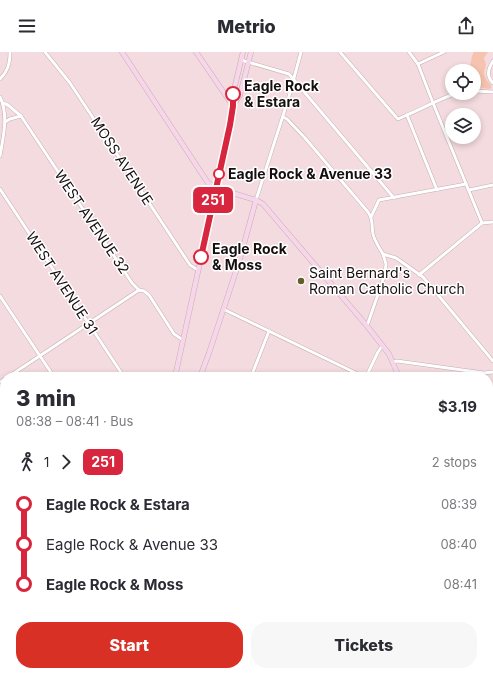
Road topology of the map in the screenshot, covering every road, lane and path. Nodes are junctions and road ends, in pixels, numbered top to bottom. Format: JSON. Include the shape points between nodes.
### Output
{"nodes":[{"id":1,"x":10,"y":52,"type":"edge"},
{"id":2,"x":45,"y":52,"type":"edge"},
{"id":3,"x":122,"y":52,"type":"edge"},
{"id":4,"x":196,"y":52,"type":"edge"},
{"id":5,"x":243,"y":52,"type":"edge"},
{"id":6,"x":251,"y":52,"type":"edge"},
{"id":7,"x":301,"y":52,"type":"edge"},
{"id":8,"x":340,"y":52,"type":"edge"},
{"id":9,"x":409,"y":52,"type":"edge"},
{"id":10,"x":444,"y":52,"type":"edge"},
{"id":11,"x":241,"y":60,"type":"junction"},
{"id":12,"x":493,"y":61,"type":"edge"},
{"id":13,"x":248,"y":62,"type":"junction"},
{"id":14,"x":418,"y":64,"type":"junction"},
{"id":15,"x":0,"y":79,"type":"edge"},
{"id":16,"x":294,"y":79,"type":"junction"},
{"id":17,"x":493,"y":83,"type":"edge"},
{"id":18,"x":481,"y":91,"type":"edge"},
{"id":19,"x":493,"y":92,"type":"edge"},
{"id":20,"x":0,"y":97,"type":"edge"},
{"id":21,"x":445,"y":97,"type":"edge"},
{"id":22,"x":3,"y":103,"type":"junction"},
{"id":23,"x":433,"y":103,"type":"junction"},
{"id":24,"x":233,"y":106,"type":"junction"},
{"id":25,"x":407,"y":115,"type":"junction"},
{"id":26,"x":21,"y":116,"type":"junction"},
{"id":27,"x":283,"y":117,"type":"junction"},
{"id":28,"x":5,"y":122,"type":"junction"},
{"id":29,"x":0,"y":156,"type":"edge"},
{"id":30,"x":466,"y":184,"type":"junction"},
{"id":31,"x":493,"y":185,"type":"edge"},
{"id":32,"x":216,"y":188,"type":"junction"},
{"id":33,"x":0,"y":189,"type":"edge"},
{"id":34,"x":437,"y":190,"type":"junction"},
{"id":35,"x":468,"y":190,"type":"junction"},
{"id":36,"x":394,"y":198,"type":"junction"},
{"id":37,"x":256,"y":200,"type":"junction"},
{"id":38,"x":372,"y":218,"type":"junction"},
{"id":39,"x":493,"y":222,"type":"edge"},
{"id":40,"x":482,"y":223,"type":"junction"},
{"id":41,"x":383,"y":254,"type":"junction"},
{"id":42,"x":198,"y":270,"type":"junction"},
{"id":43,"x":419,"y":275,"type":"junction"},
{"id":44,"x":139,"y":290,"type":"junction"},
{"id":45,"x":0,"y":296,"type":"edge"},
{"id":46,"x":223,"y":309,"type":"junction"},
{"id":47,"x":88,"y":324,"type":"junction"},
{"id":48,"x":366,"y":326,"type":"junction"},
{"id":49,"x":270,"y":331,"type":"junction"},
{"id":50,"x":183,"y":340,"type":"junction"},
{"id":51,"x":382,"y":346,"type":"junction"},
{"id":52,"x":40,"y":356,"type":"junction"},
{"id":53,"x":493,"y":361,"type":"edge"},
{"id":54,"x":393,"y":362,"type":"junction"},
{"id":55,"x":16,"y":372,"type":"edge"},
{"id":56,"x":51,"y":372,"type":"edge"},
{"id":57,"x":121,"y":372,"type":"edge"},
{"id":58,"x":176,"y":372,"type":"edge"},
{"id":59,"x":202,"y":372,"type":"edge"},
{"id":60,"x":253,"y":372,"type":"edge"},
{"id":61,"x":355,"y":372,"type":"edge"},
{"id":62,"x":368,"y":372,"type":"edge"},
{"id":63,"x":397,"y":372,"type":"edge"},
{"id":64,"x":477,"y":372,"type":"edge"}],
"edges":[{"from":1,"to":15,"type":"street","via":[[8,68]]},
{"from":2,"to":42,"type":"street","name":"MOSS AVENUE","via":[[70,83],[190,264]]},
{"from":3,"to":32,"type":"street","via":[[208,183]]},
{"from":4,"to":24,"type":"street"},
{"from":5,"to":11,"type":"street"},
{"from":6,"to":13,"type":"street"},
{"from":7,"to":16,"type":"street"},
{"from":8,"to":25,"type":"street","via":[[398,119]]},
{"from":9,"to":14,"type":"street"},
{"from":10,"to":14,"type":"street"},
{"from":11,"to":13,"type":"street"},
{"from":11,"to":24,"type":"street","via":[[233,94]]},
{"from":12,"to":17,"type":"street","via":[[488,73]]},
{"from":13,"to":16,"type":"street","via":[[289,74]]},
{"from":13,"to":24,"type":"street","via":[[240,95]]},
{"from":14,"to":23,"type":"street"},
{"from":16,"to":27,"type":"street"},
{"from":16,"to":36,"type":"street"},
{"from":18,"to":19,"type":"street"},
{"from":20,"to":22,"type":"street"},
{"from":21,"to":23,"type":"street"},
{"from":22,"to":26,"type":"street","name":"WEST AVENUE 32"},
{"from":22,"to":28,"type":"street"},
{"from":23,"to":25,"type":"street"},
{"from":23,"to":30,"type":"street"},
{"from":24,"to":32,"type":"street"},
{"from":25,"to":34,"type":"street"},
{"from":26,"to":28,"type":"street"},
{"from":26,"to":44,"type":"street","name":"WEST AVENUE 32"},
{"from":27,"to":37,"type":"street"},
{"from":27,"to":38,"type":"street","via":[[305,138]]},
{"from":28,"to":29,"type":"street"},
{"from":30,"to":34,"type":"street"},
{"from":30,"to":35,"type":"street"},
{"from":31,"to":35,"type":"street"},
{"from":32,"to":37,"type":"street"},
{"from":32,"to":42,"type":"street"},
{"from":33,"to":47,"type":"street","name":"WEST AVENUE 31"},
{"from":34,"to":36,"type":"street"},
{"from":35,"to":40,"type":"street"},
{"from":36,"to":38,"type":"street","via":[[379,200]]},
{"from":37,"to":46,"type":"street"},
{"from":37,"to":48,"type":"street","via":[[263,204]]},
{"from":38,"to":41,"type":"street","via":[[373,235]]},
{"from":39,"to":40,"type":"street"},
{"from":40,"to":43,"type":"street"},
{"from":41,"to":43,"type":"street","via":[[396,258]]},
{"from":41,"to":48,"type":"street","via":[[385,274]]},
{"from":42,"to":50,"type":"street"},
{"from":43,"to":53,"type":"street"},
{"from":44,"to":47,"type":"street"},
{"from":44,"to":50,"type":"street","name":"WEST AVENUE 32","via":[[149,294],[174,334]]},
{"from":45,"to":52,"type":"street"},
{"from":46,"to":49,"type":"street"},
{"from":46,"to":59,"type":"street"},
{"from":47,"to":52,"type":"street"},
{"from":47,"to":57,"type":"street","name":"WEST AVENUE 31"},
{"from":48,"to":51,"type":"street"},
{"from":49,"to":60,"type":"street"},
{"from":49,"to":61,"type":"street"},
{"from":50,"to":58,"type":"street"},
{"from":51,"to":54,"type":"street"},
{"from":51,"to":62,"type":"street"},
{"from":52,"to":55,"type":"street"},
{"from":52,"to":56,"type":"street"},
{"from":54,"to":63,"type":"street"},
{"from":54,"to":64,"type":"street"}]}
